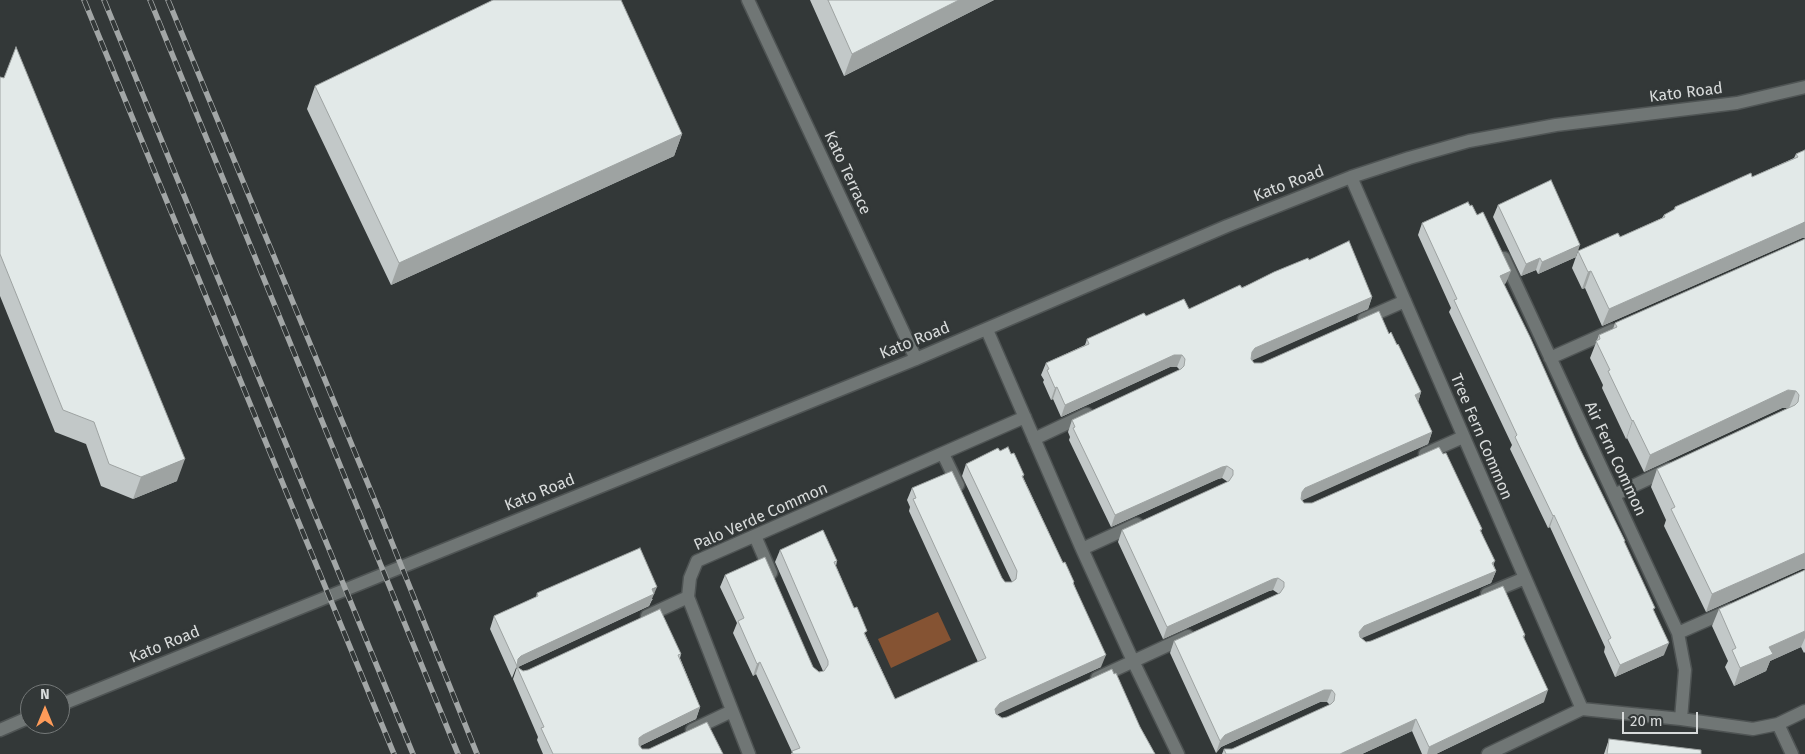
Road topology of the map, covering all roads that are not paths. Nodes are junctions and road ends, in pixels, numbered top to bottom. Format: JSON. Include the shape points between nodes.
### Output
{"nodes":[{"id":1,"x":748,"y":0,"type":"edge"},
{"id":2,"x":1805,"y":87,"type":"edge"},
{"id":3,"x":1351,"y":177,"type":"junction"},
{"id":4,"x":1498,"y":246,"type":"edge"},
{"id":5,"x":1404,"y":301,"type":"junction"},
{"id":6,"x":1351,"y":325,"type":"edge"},
{"id":7,"x":1623,"y":326,"type":"edge"},
{"id":8,"x":987,"y":330,"type":"junction"},
{"id":9,"x":1550,"y":358,"type":"junction"},
{"id":10,"x":916,"y":359,"type":"junction"},
{"id":11,"x":1095,"y":410,"type":"edge"},
{"id":12,"x":1025,"y":417,"type":"junction"},
{"id":13,"x":1463,"y":437,"type":"junction"},
{"id":14,"x":1034,"y":438,"type":"junction"},
{"id":15,"x":943,"y":454,"type":"junction"},
{"id":16,"x":1410,"y":460,"type":"edge"},
{"id":17,"x":1677,"y":466,"type":"edge"},
{"id":18,"x":1614,"y":495,"type":"junction"},
{"id":19,"x":964,"y":498,"type":"edge"},
{"id":20,"x":1152,"y":518,"type":"edge"},
{"id":21,"x":755,"y":536,"type":"junction"},
{"id":22,"x":1082,"y":549,"type":"junction"},
{"id":23,"x":1524,"y":578,"type":"junction"},
{"id":24,"x":774,"y":580,"type":"edge"},
{"id":25,"x":688,"y":597,"type":"junction"},
{"id":26,"x":1480,"y":597,"type":"edge"},
{"id":27,"x":1741,"y":605,"type":"edge"},
{"id":28,"x":635,"y":622,"type":"edge"},
{"id":29,"x":1203,"y":629,"type":"edge"},
{"id":30,"x":1678,"y":633,"type":"junction"},
{"id":31,"x":1133,"y":661,"type":"junction"},
{"id":32,"x":1088,"y":682,"type":"edge"},
{"id":33,"x":70,"y":701,"type":"edge"},
{"id":34,"x":1582,"y":709,"type":"junction"},
{"id":35,"x":732,"y":711,"type":"junction"},
{"id":36,"x":1805,"y":712,"type":"edge"},
{"id":37,"x":1681,"y":719,"type":"junction"},
{"id":38,"x":20,"y":721,"type":"edge"},
{"id":39,"x":1778,"y":724,"type":"junction"},
{"id":40,"x":0,"y":730,"type":"edge"},
{"id":41,"x":678,"y":737,"type":"edge"},
{"id":42,"x":748,"y":754,"type":"edge"},
{"id":43,"x":1178,"y":754,"type":"edge"},
{"id":44,"x":1488,"y":754,"type":"edge"},
{"id":45,"x":1792,"y":754,"type":"edge"}],
"edges":[{"from":1,"to":10,"type":"street","name":"Kato Terrace"},
{"from":2,"to":3,"type":"street","name":"Kato Road","via":[[1737,103],[1556,125],[1469,141]]},
{"from":3,"to":5,"type":"street","name":"Tree Fern Common"},
{"from":3,"to":8,"type":"street","name":"Kato Road","via":[[1227,226]]},
{"from":4,"to":9,"type":"street","name":"Air Fern Common"},
{"from":5,"to":6,"type":"street"},
{"from":5,"to":13,"type":"street","name":"Tree Fern Common"},
{"from":7,"to":9,"type":"street"},
{"from":8,"to":10,"type":"street","name":"Kato Road"},
{"from":8,"to":12,"type":"street"},
{"from":9,"to":18,"type":"street","name":"Air Fern Common"},
{"from":10,"to":33,"type":"street","name":"Kato Road"},
{"from":11,"to":14,"type":"street"},
{"from":12,"to":14,"type":"street"},
{"from":12,"to":15,"type":"street","name":"Palo Verde Common"},
{"from":13,"to":16,"type":"street"},
{"from":13,"to":23,"type":"street","name":"Tree Fern Common"},
{"from":14,"to":22,"type":"street"},
{"from":15,"to":19,"type":"street"},
{"from":15,"to":21,"type":"street","name":"Palo Verde Common"},
{"from":17,"to":18,"type":"street"},
{"from":18,"to":30,"type":"street","name":"Air Fern Common"},
{"from":20,"to":22,"type":"street"},
{"from":21,"to":24,"type":"street"},
{"from":21,"to":25,"type":"street","name":"Palo Verde Common","via":[[697,561],[690,578]]},
{"from":22,"to":31,"type":"street"},
{"from":23,"to":26,"type":"street"},
{"from":23,"to":34,"type":"street","name":"Tree Fern Common"},
{"from":25,"to":28,"type":"street"},
{"from":25,"to":35,"type":"street"},
{"from":27,"to":30,"type":"street"},
{"from":29,"to":31,"type":"street"},
{"from":30,"to":37,"type":"street","name":"Air Fern Common","via":[[1686,670]]},
{"from":31,"to":32,"type":"street"},
{"from":31,"to":43,"type":"street"},
{"from":34,"to":37,"type":"street"},
{"from":34,"to":44,"type":"street"},
{"from":35,"to":41,"type":"street"},
{"from":35,"to":42,"type":"street"},
{"from":36,"to":39,"type":"street"},
{"from":37,"to":39,"type":"street","via":[[1753,729]]},
{"from":38,"to":40,"type":"street"},
{"from":39,"to":45,"type":"street"}]}
